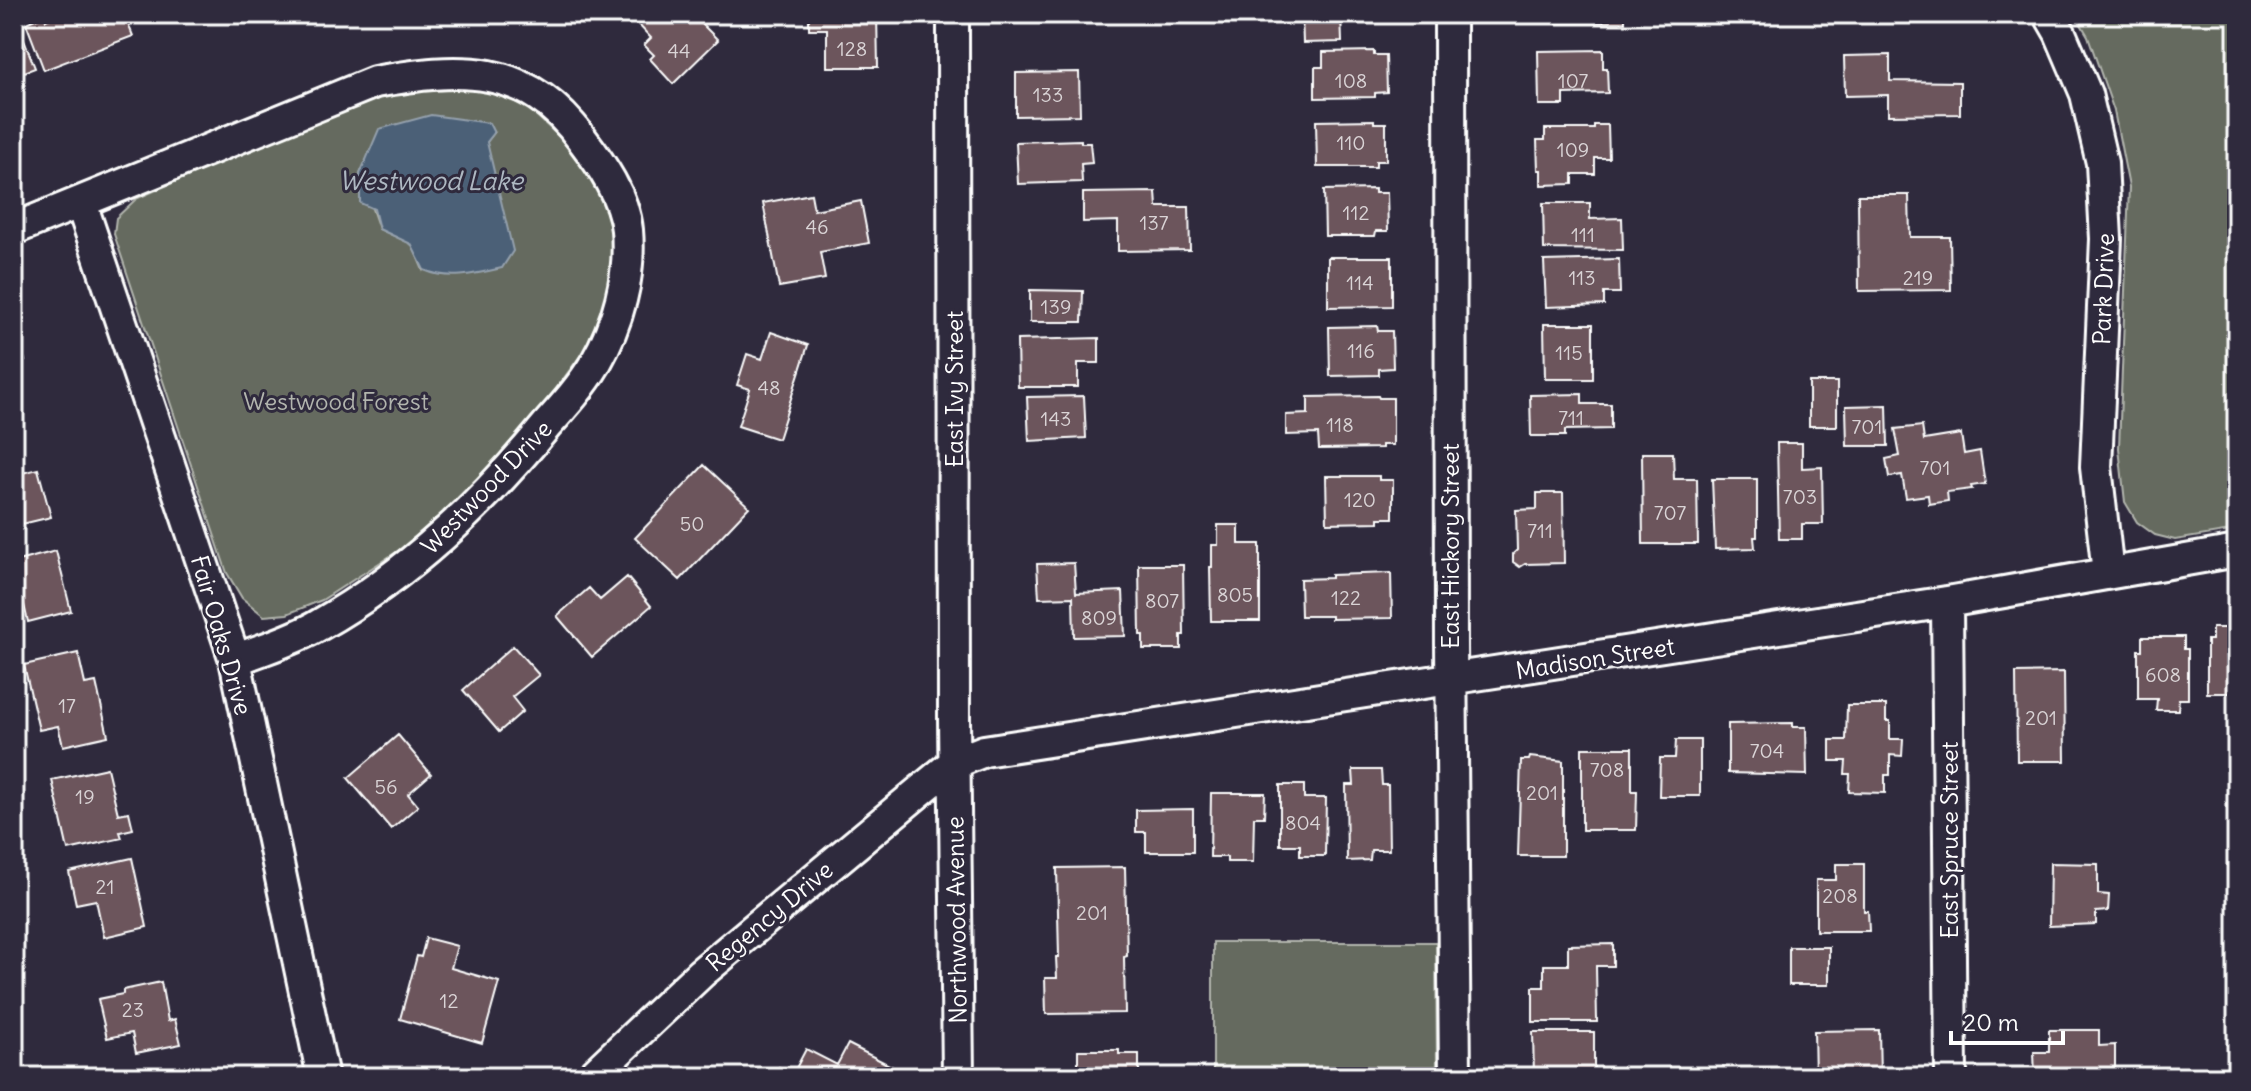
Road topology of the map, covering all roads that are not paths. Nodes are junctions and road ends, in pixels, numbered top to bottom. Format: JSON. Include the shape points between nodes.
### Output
{"nodes":[{"id":1,"x":953,"y":14,"type":"edge"},
{"id":2,"x":1450,"y":14,"type":"edge"},
{"id":3,"x":2049,"y":14,"type":"edge"},
{"id":4,"x":81,"y":203,"type":"junction"},
{"id":5,"x":14,"y":229,"type":"edge"},
{"id":6,"x":2237,"y":551,"type":"edge"},
{"id":7,"x":2108,"y":573,"type":"junction"},
{"id":8,"x":1947,"y":602,"type":"junction"},
{"id":9,"x":235,"y":660,"type":"junction"},
{"id":10,"x":1451,"y":681,"type":"junction"},
{"id":11,"x":954,"y":763,"type":"junction"},
{"id":12,"x":323,"y":1077,"type":"edge"},
{"id":13,"x":591,"y":1077,"type":"edge"},
{"id":14,"x":958,"y":1077,"type":"edge"},
{"id":15,"x":1455,"y":1077,"type":"edge"},
{"id":16,"x":1951,"y":1077,"type":"edge"}],
"edges":[{"from":1,"to":11,"type":"street","name":"East Ivy Street"},
{"from":2,"to":10,"type":"street","name":"East Hickory Street"},
{"from":3,"to":7,"type":"street","name":"Park Drive","via":[[2086,94],[2102,163],[2106,239],[2096,467]]},
{"from":4,"to":5,"type":"street","name":"Westwood Drive"},
{"from":4,"to":9,"type":"street","name":"Fair Oaks Drive"},
{"from":4,"to":9,"type":"street","name":"Westwood Drive","via":[[375,82],[430,72],[485,73],[536,92],[578,133],[607,173],[627,227],[619,308],[595,364],[513,467],[430,549],[355,603],[316,627]]},
{"from":6,"to":7,"type":"street","name":"Madison Street"},
{"from":7,"to":8,"type":"street","name":"Madison Street"},
{"from":8,"to":10,"type":"street","name":"Madison Street"},
{"from":8,"to":16,"type":"street","name":"East Spruce Street"},
{"from":9,"to":12,"type":"street","name":"Fair Oaks Drive"},
{"from":10,"to":11,"type":"street","name":"Madison Street","via":[[984,751]]},
{"from":10,"to":15,"type":"street","name":"East Hickory Street"},
{"from":11,"to":13,"type":"street","name":"Regency Drive","via":[[701,973]]},
{"from":11,"to":14,"type":"street","name":"Northwood Avenue"}]}
